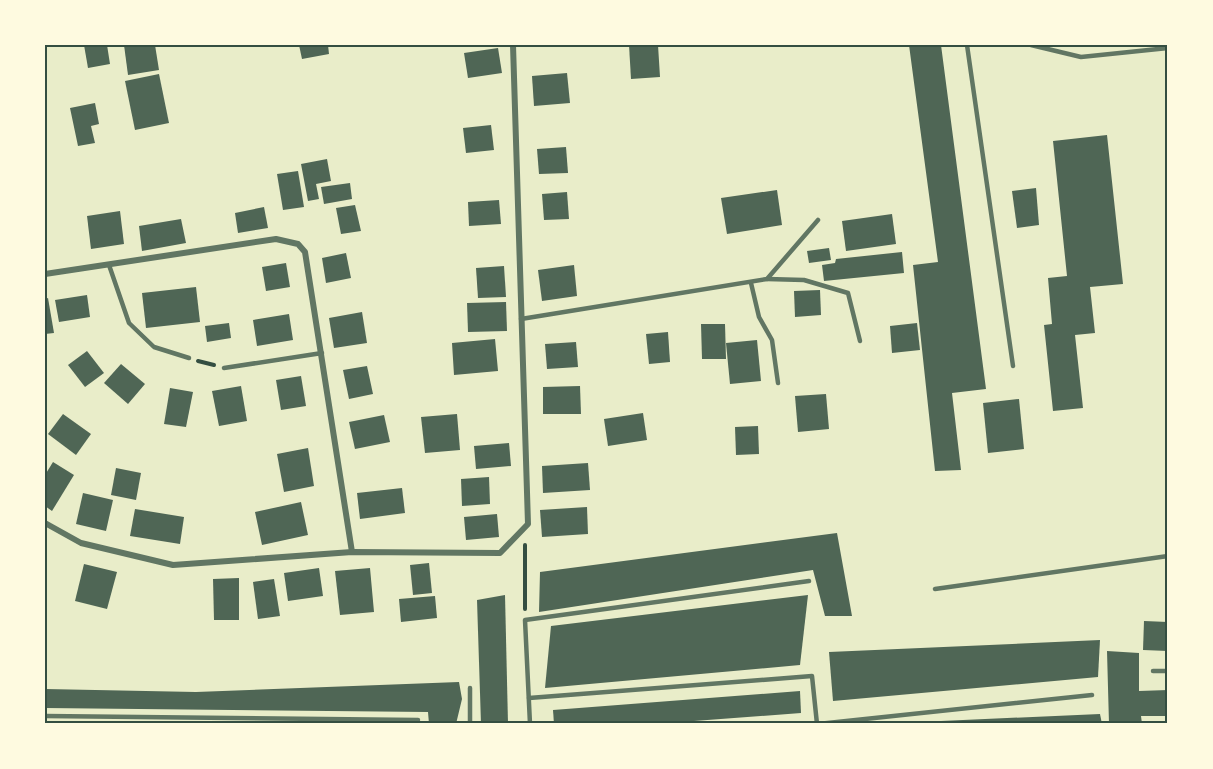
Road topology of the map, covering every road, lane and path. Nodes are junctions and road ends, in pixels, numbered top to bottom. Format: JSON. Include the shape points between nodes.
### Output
{"nodes":[{"id":1,"x":513,"y":45,"type":"edge"},
{"id":2,"x":967,"y":45,"type":"edge"},
{"id":3,"x":1030,"y":45,"type":"edge"},
{"id":4,"x":1168,"y":48,"type":"edge"},
{"id":5,"x":818,"y":220,"type":"dead end"},
{"id":6,"x":109,"y":265,"type":"junction"},
{"id":7,"x":45,"y":274,"type":"edge"},
{"id":8,"x":767,"y":279,"type":"junction"},
{"id":9,"x":751,"y":283,"type":"junction"},
{"id":10,"x":521,"y":319,"type":"junction"},
{"id":11,"x":860,"y":341,"type":"dead end"},
{"id":12,"x":322,"y":353,"type":"junction"},
{"id":13,"x":189,"y":358,"type":"joint"},
{"id":14,"x":1013,"y":366,"type":"dead end"},
{"id":15,"x":224,"y":368,"type":"joint"},
{"id":16,"x":778,"y":382,"type":"dead end"},
{"id":17,"x":45,"y":523,"type":"edge"},
{"id":18,"x":525,"y":526,"type":"junction"},
{"id":19,"x":352,"y":552,"type":"junction"},
{"id":20,"x":1168,"y":556,"type":"edge"},
{"id":21,"x":809,"y":581,"type":"dead end"},
{"id":22,"x":935,"y":589,"type":"dead end"},
{"id":23,"x":525,"y":620,"type":"junction"},
{"id":24,"x":1154,"y":671,"type":"dead end"},
{"id":25,"x":1168,"y":671,"type":"edge"},
{"id":26,"x":470,"y":688,"type":"dead end"},
{"id":27,"x":1092,"y":695,"type":"dead end"},
{"id":28,"x":529,"y":698,"type":"junction"},
{"id":29,"x":45,"y":716,"type":"edge"},
{"id":30,"x":418,"y":720,"type":"dead end"},
{"id":31,"x":470,"y":724,"type":"edge"},
{"id":32,"x":530,"y":724,"type":"edge"},
{"id":33,"x":817,"y":724,"type":"edge"}],
"edges":[{"from":1,"to":10,"type":"street"},
{"from":2,"to":14,"type":"lane"},
{"from":3,"to":4,"type":"lane","via":[[1081,57]]},
{"from":5,"to":8,"type":"lane"},
{"from":6,"to":7,"type":"street"},
{"from":6,"to":12,"type":"street","via":[[276,239],[298,244],[305,252]]},
{"from":6,"to":13,"type":"lane","via":[[129,323],[154,347]]},
{"from":8,"to":9,"type":"lane"},
{"from":8,"to":11,"type":"lane","via":[[804,280],[848,293]]},
{"from":9,"to":10,"type":"lane"},
{"from":9,"to":16,"type":"lane","via":[[759,316],[772,340]]},
{"from":10,"to":18,"type":"street","via":[[528,524]]},
{"from":12,"to":15,"type":"lane"},
{"from":12,"to":19,"type":"street"},
{"from":13,"to":15,"type":"path"},
{"from":17,"to":19,"type":"street","via":[[81,543],[173,565]]},
{"from":18,"to":19,"type":"street","via":[[500,554]]},
{"from":18,"to":23,"type":"path"},
{"from":20,"to":22,"type":"lane"},
{"from":21,"to":23,"type":"lane"},
{"from":23,"to":28,"type":"lane"},
{"from":24,"to":25,"type":"lane"},
{"from":26,"to":31,"type":"lane"},
{"from":27,"to":33,"type":"lane"},
{"from":28,"to":32,"type":"lane"},
{"from":28,"to":33,"type":"lane","via":[[812,676]]},
{"from":29,"to":30,"type":"lane"}]}
